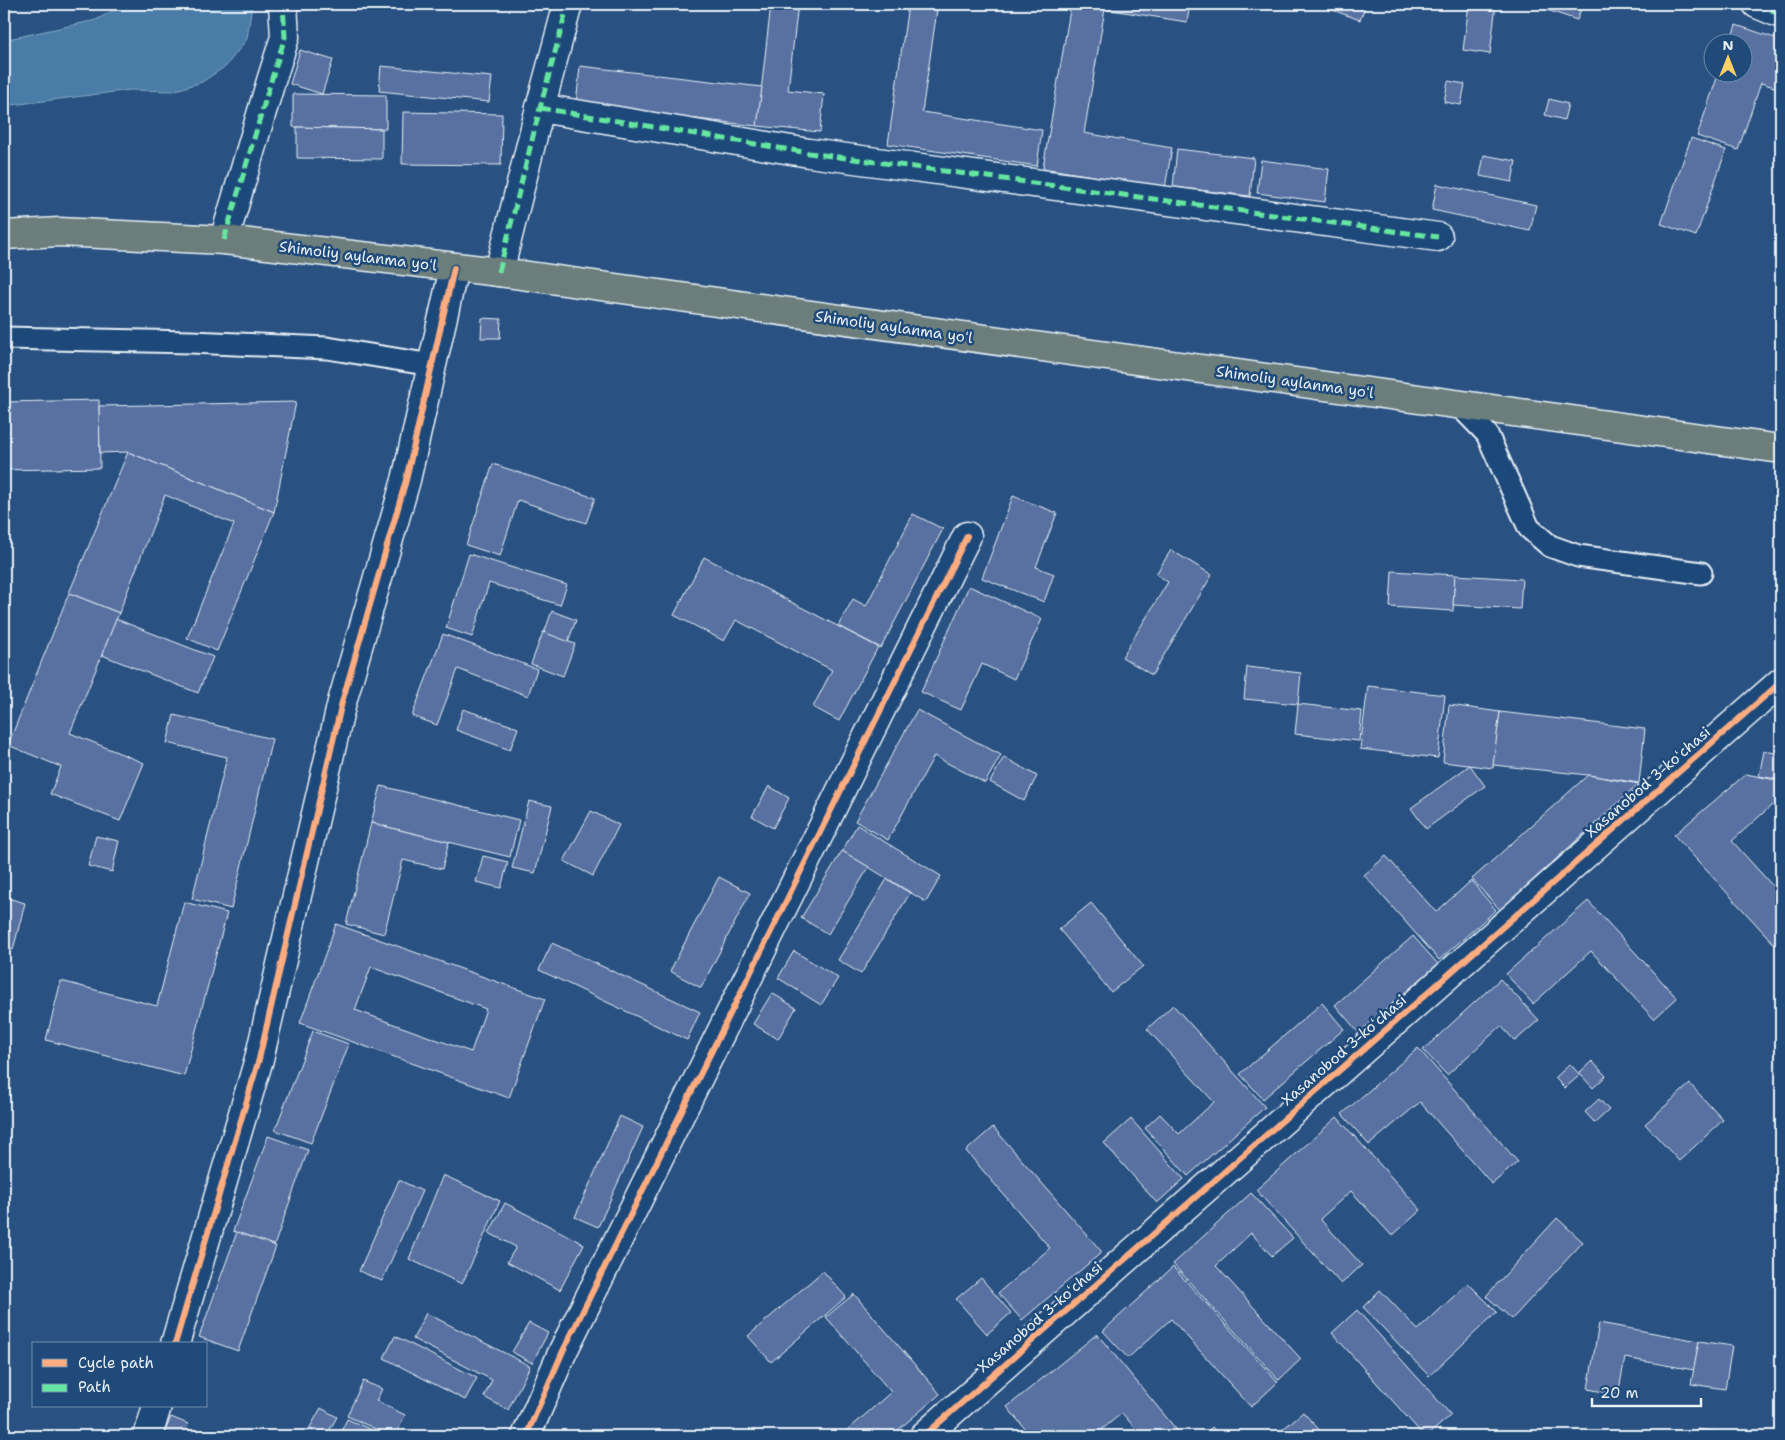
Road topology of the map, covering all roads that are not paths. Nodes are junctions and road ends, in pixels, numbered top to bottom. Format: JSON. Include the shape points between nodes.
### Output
{"nodes":[{"id":1,"x":283,"y":4,"type":"edge"},
{"id":2,"x":568,"y":4,"type":"edge"},
{"id":3,"x":1757,"y":4,"type":"edge"},
{"id":4,"x":1781,"y":14,"type":"edge"},
{"id":5,"x":540,"y":108,"type":"junction"},
{"id":6,"x":4,"y":235,"type":"edge"},
{"id":7,"x":1438,"y":237,"type":"dead end"},
{"id":8,"x":224,"y":240,"type":"junction"},
{"id":9,"x":454,"y":268,"type":"junction"},
{"id":10,"x":499,"y":272,"type":"junction"},
{"id":11,"x":4,"y":338,"type":"edge"},
{"id":12,"x":432,"y":365,"type":"junction"},
{"id":13,"x":1459,"y":405,"type":"junction"},
{"id":14,"x":1781,"y":449,"type":"edge"},
{"id":15,"x":967,"y":536,"type":"dead end"},
{"id":16,"x":1700,"y":573,"type":"dead end"},
{"id":17,"x":1781,"y":682,"type":"edge"},
{"id":18,"x":176,"y":1342,"type":"edge"},
{"id":19,"x":156,"y":1408,"type":"edge"},
{"id":20,"x":148,"y":1436,"type":"edge"},
{"id":21,"x":526,"y":1436,"type":"edge"},
{"id":22,"x":924,"y":1436,"type":"edge"}],
"edges":[{"from":1,"to":8,"type":"street","via":[[286,37]]},
{"from":2,"to":5,"type":"street"},
{"from":3,"to":4,"type":"street"},
{"from":5,"to":7,"type":"street","via":[[809,153]]},
{"from":5,"to":10,"type":"street"},
{"from":6,"to":8,"type":"main road","name":"Shimoliy aylanma yoʻl","via":[[59,232]]},
{"from":8,"to":9,"type":"main road","name":"Shimoliy aylanma yoʻl"},
{"from":9,"to":10,"type":"main road","name":"Shimoliy aylanma yoʻl"},
{"from":9,"to":12,"type":"street"},
{"from":10,"to":13,"type":"main road","name":"Shimoliy aylanma yoʻl"},
{"from":11,"to":12,"type":"lane","via":[[327,348]]},
{"from":12,"to":18,"type":"street","via":[[406,480],[342,702],[258,1060]]},
{"from":13,"to":14,"type":"main road","name":"Shimoliy aylanma yoʻl"},
{"from":13,"to":16,"type":"lane","via":[[1487,434],[1530,528],[1550,546],[1578,556]]},
{"from":15,"to":21,"type":"street","via":[[563,1351]]},
{"from":17,"to":22,"type":"street","name":"Xasanobod 3-koʻchasi"},
{"from":19,"to":20,"type":"street"}]}
